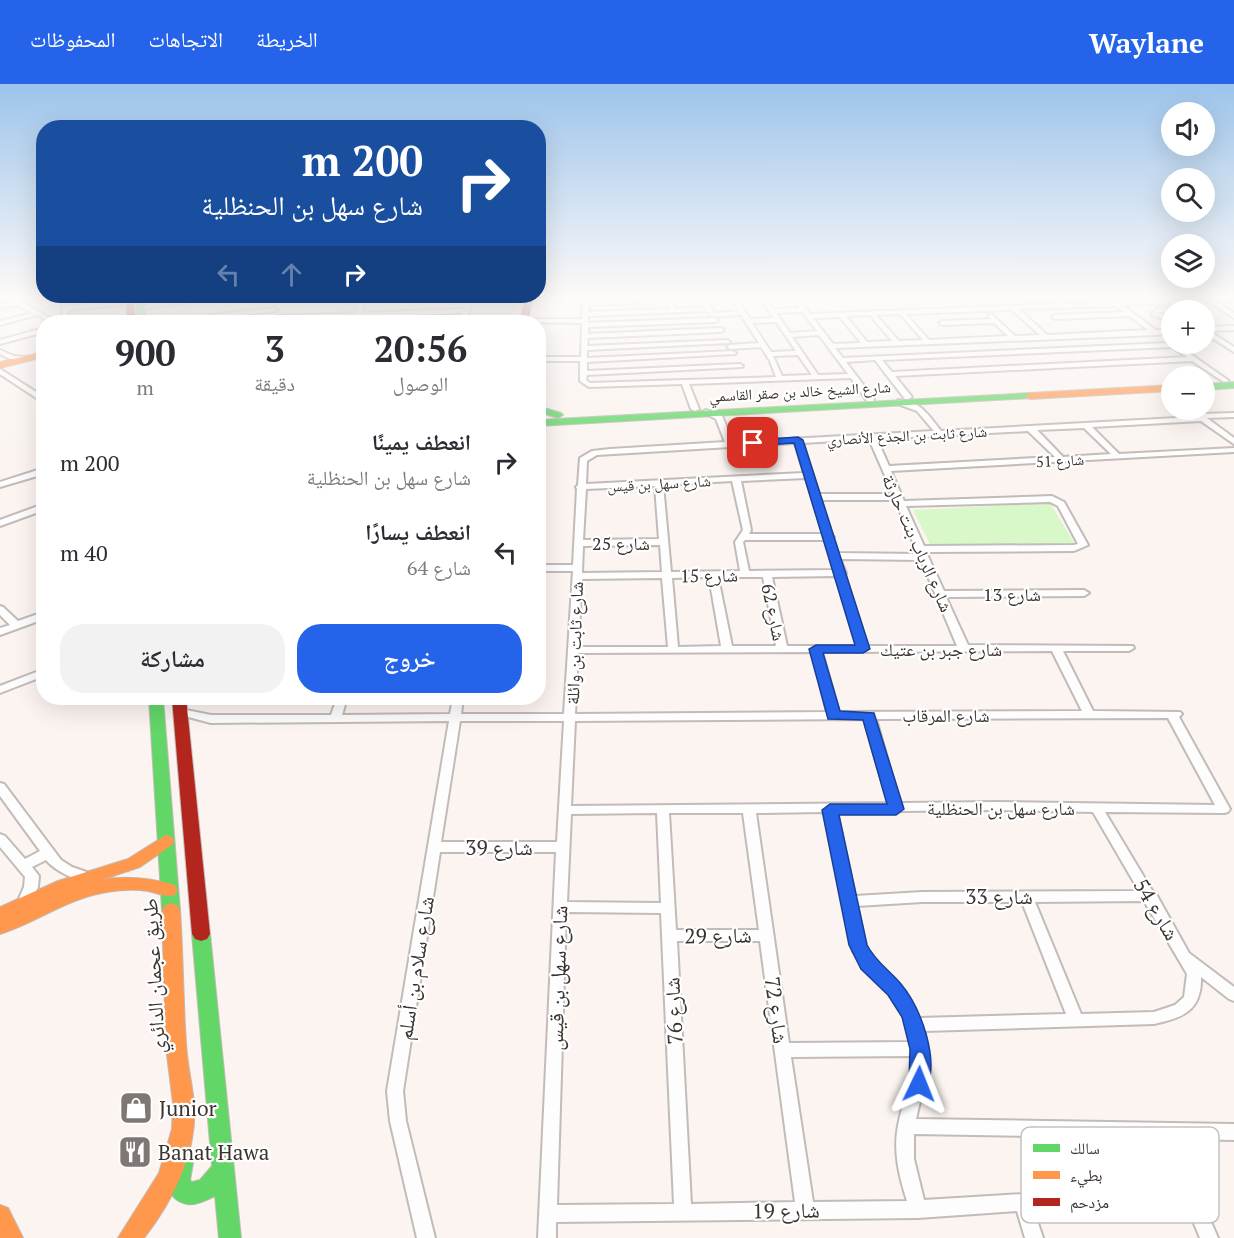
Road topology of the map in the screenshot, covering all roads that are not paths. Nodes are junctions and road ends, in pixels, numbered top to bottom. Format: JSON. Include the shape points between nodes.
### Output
{"nodes":[{"id":1,"x":584,"y":348,"type":"edge"},
{"id":2,"x":646,"y":349,"type":"edge"},
{"id":3,"x":718,"y":349,"type":"edge"},
{"id":4,"x":731,"y":349,"type":"edge"},
{"id":5,"x":765,"y":349,"type":"edge"},
{"id":6,"x":797,"y":349,"type":"edge"},
{"id":7,"x":834,"y":349,"type":"edge"},
{"id":8,"x":920,"y":349,"type":"edge"},
{"id":9,"x":992,"y":349,"type":"edge"},
{"id":10,"x":1077,"y":349,"type":"joint"},
{"id":11,"x":1081,"y":349,"type":"edge"},
{"id":12,"x":799,"y":353,"type":"junction"},
{"id":13,"x":996,"y":353,"type":"junction"},
{"id":14,"x":768,"y":354,"type":"junction"},
{"id":15,"x":1186,"y":354,"type":"edge"},
{"id":16,"x":948,"y":355,"type":"junction"},
{"id":17,"x":674,"y":356,"type":"junction"},
{"id":18,"x":926,"y":356,"type":"junction"},
{"id":19,"x":36,"y":357,"type":"edge"},
{"id":20,"x":36,"y":357,"type":"edge"},
{"id":21,"x":649,"y":357,"type":"junction"},
{"id":22,"x":877,"y":358,"type":"junction"},
{"id":23,"x":546,"y":359,"type":"edge"},
{"id":24,"x":1194,"y":359,"type":"junction"},
{"id":25,"x":584,"y":360,"type":"junction"},
{"id":26,"x":842,"y":360,"type":"junction"},
{"id":27,"x":1,"y":363,"type":"edge"},
{"id":28,"x":740,"y":366,"type":"junction"},
{"id":29,"x":679,"y":369,"type":"junction"},
{"id":30,"x":627,"y":371,"type":"junction"},
{"id":31,"x":963,"y":371,"type":"junction"},
{"id":32,"x":614,"y":372,"type":"junction"},
{"id":33,"x":583,"y":373,"type":"junction"},
{"id":34,"x":890,"y":374,"type":"junction"},
{"id":35,"x":853,"y":376,"type":"junction"},
{"id":36,"x":817,"y":378,"type":"junction"},
{"id":37,"x":780,"y":379,"type":"junction"},
{"id":38,"x":748,"y":380,"type":"junction"},
{"id":39,"x":684,"y":383,"type":"junction"},
{"id":40,"x":1232,"y":383,"type":"edge"},
{"id":41,"x":617,"y":385,"type":"junction"},
{"id":42,"x":631,"y":385,"type":"junction"},
{"id":43,"x":1215,"y":385,"type":"edge"},
{"id":44,"x":36,"y":390,"type":"edge"},
{"id":45,"x":1161,"y":390,"type":"edge"},
{"id":46,"x":1161,"y":390,"type":"edge"},
{"id":47,"x":31,"y":392,"type":"junction"},
{"id":48,"x":36,"y":395,"type":"edge"},
{"id":49,"x":870,"y":399,"type":"junction"},
{"id":50,"x":845,"y":400,"type":"junction"},
{"id":51,"x":905,"y":400,"type":"junction"},
{"id":52,"x":926,"y":403,"type":"junction"},
{"id":53,"x":831,"y":406,"type":"junction"},
{"id":54,"x":701,"y":411,"type":"junction"},
{"id":55,"x":546,"y":412,"type":"edge"},
{"id":56,"x":722,"y":415,"type":"junction"},
{"id":57,"x":1234,"y":415,"type":"edge"},
{"id":58,"x":546,"y":416,"type":"edge"},
{"id":59,"x":560,"y":417,"type":"junction"},
{"id":60,"x":1215,"y":417,"type":"edge"},
{"id":61,"x":1169,"y":420,"type":"edge"},
{"id":62,"x":1205,"y":420,"type":"edge"},
{"id":63,"x":546,"y":421,"type":"edge"},
{"id":64,"x":546,"y":424,"type":"edge"},
{"id":65,"x":1086,"y":425,"type":"junction"},
{"id":66,"x":1031,"y":429,"type":"junction"},
{"id":67,"x":939,"y":433,"type":"junction"},
{"id":68,"x":872,"y":437,"type":"junction"},
{"id":69,"x":798,"y":440,"type":"junction"},
{"id":70,"x":1234,"y":442,"type":"edge"},
{"id":71,"x":730,"y":444,"type":"junction"},
{"id":72,"x":1234,"y":450,"type":"edge"},
{"id":73,"x":1118,"y":457,"type":"junction"},
{"id":74,"x":1062,"y":460,"type":"junction"},
{"id":75,"x":36,"y":469,"type":"edge"},
{"id":76,"x":886,"y":470,"type":"junction"},
{"id":77,"x":36,"y":474,"type":"edge"},
{"id":78,"x":809,"y":475,"type":"junction"},
{"id":79,"x":736,"y":478,"type":"junction"},
{"id":80,"x":0,"y":480,"type":"edge"},
{"id":81,"x":659,"y":483,"type":"junction"},
{"id":82,"x":0,"y":485,"type":"edge"},
{"id":83,"x":580,"y":487,"type":"junction"},
{"id":84,"x":817,"y":497,"type":"junction"},
{"id":85,"x":899,"y":500,"type":"junction"},
{"id":86,"x":36,"y":510,"type":"edge"},
{"id":87,"x":0,"y":523,"type":"edge"},
{"id":88,"x":743,"y":537,"type":"junction"},
{"id":89,"x":830,"y":537,"type":"junction"},
{"id":90,"x":664,"y":542,"type":"junction"},
{"id":91,"x":578,"y":543,"type":"junction"},
{"id":92,"x":922,"y":553,"type":"junction"},
{"id":93,"x":835,"y":556,"type":"junction"},
{"id":94,"x":546,"y":569,"type":"edge"},
{"id":95,"x":577,"y":572,"type":"junction"},
{"id":96,"x":841,"y":573,"type":"junction"},
{"id":97,"x":745,"y":574,"type":"junction"},
{"id":98,"x":767,"y":574,"type":"junction"},
{"id":99,"x":667,"y":575,"type":"junction"},
{"id":100,"x":713,"y":575,"type":"junction"},
{"id":101,"x":1084,"y":593,"type":"dead end"},
{"id":102,"x":940,"y":594,"type":"junction"},
{"id":103,"x":0,"y":609,"type":"edge"},
{"id":104,"x":36,"y":618,"type":"edge"},
{"id":105,"x":17,"y":626,"type":"junction"},
{"id":106,"x":0,"y":632,"type":"edge"},
{"id":107,"x":1056,"y":648,"type":"junction"},
{"id":108,"x":1129,"y":648,"type":"dead end"},
{"id":109,"x":727,"y":649,"type":"junction"},
{"id":110,"x":782,"y":649,"type":"junction"},
{"id":111,"x":816,"y":649,"type":"junction"},
{"id":112,"x":863,"y":649,"type":"junction"},
{"id":113,"x":964,"y":649,"type":"junction"},
{"id":114,"x":574,"y":650,"type":"junction"},
{"id":115,"x":673,"y":650,"type":"junction"},
{"id":116,"x":36,"y":675,"type":"edge"},
{"id":117,"x":0,"y":690,"type":"edge"},
{"id":118,"x":156,"y":705,"type":"edge"},
{"id":119,"x":180,"y":705,"type":"edge"},
{"id":120,"x":340,"y":705,"type":"edge"},
{"id":121,"x":457,"y":705,"type":"edge"},
{"id":122,"x":181,"y":712,"type":"junction"},
{"id":123,"x":1089,"y":714,"type":"junction"},
{"id":124,"x":834,"y":716,"type":"junction"},
{"id":125,"x":868,"y":716,"type":"junction"},
{"id":126,"x":336,"y":717,"type":"junction"},
{"id":127,"x":455,"y":717,"type":"junction"},
{"id":128,"x":571,"y":717,"type":"junction"},
{"id":129,"x":211,"y":719,"type":"junction"},
{"id":130,"x":183,"y":736,"type":"junction"},
{"id":131,"x":0,"y":787,"type":"edge"},
{"id":132,"x":1097,"y":808,"type":"junction"},
{"id":133,"x":896,"y":809,"type":"junction"},
{"id":134,"x":566,"y":810,"type":"junction"},
{"id":135,"x":663,"y":810,"type":"junction"},
{"id":136,"x":749,"y":810,"type":"junction"},
{"id":137,"x":830,"y":810,"type":"junction"},
{"id":138,"x":1219,"y":811,"type":"joint"},
{"id":139,"x":0,"y":839,"type":"edge"},
{"id":140,"x":166,"y":841,"type":"junction"},
{"id":141,"x":435,"y":847,"type":"junction"},
{"id":142,"x":564,"y":847,"type":"junction"},
{"id":143,"x":48,"y":852,"type":"junction"},
{"id":144,"x":137,"y":862,"type":"junction"},
{"id":145,"x":23,"y":865,"type":"junction"},
{"id":146,"x":91,"y":878,"type":"junction"},
{"id":147,"x":135,"y":882,"type":"junction"},
{"id":148,"x":169,"y":890,"type":"junction"},
{"id":149,"x":1026,"y":896,"type":"junction"},
{"id":150,"x":1150,"y":896,"type":"junction"},
{"id":151,"x":849,"y":901,"type":"junction"},
{"id":152,"x":24,"y":903,"type":"junction"},
{"id":153,"x":560,"y":907,"type":"junction"},
{"id":154,"x":668,"y":908,"type":"junction"},
{"id":155,"x":0,"y":914,"type":"edge"},
{"id":156,"x":0,"y":927,"type":"edge"},
{"id":157,"x":766,"y":934,"type":"junction"},
{"id":158,"x":669,"y":936,"type":"junction"},
{"id":159,"x":1185,"y":957,"type":"junction"},
{"id":160,"x":1234,"y":995,"type":"edge"},
{"id":161,"x":1076,"y":1020,"type":"junction"},
{"id":162,"x":914,"y":1024,"type":"junction"},
{"id":163,"x":920,"y":1049,"type":"junction"},
{"id":164,"x":782,"y":1050,"type":"junction"},
{"id":165,"x":184,"y":1099,"type":"junction"},
{"id":166,"x":906,"y":1126,"type":"junction"},
{"id":167,"x":1021,"y":1128,"type":"edge"},
{"id":168,"x":1219,"y":1132,"type":"edge"},
{"id":169,"x":1234,"y":1132,"type":"edge"},
{"id":170,"x":224,"y":1169,"type":"junction"},
{"id":171,"x":1021,"y":1202,"type":"edge"},
{"id":172,"x":918,"y":1209,"type":"junction"},
{"id":173,"x":805,"y":1210,"type":"junction"},
{"id":174,"x":682,"y":1212,"type":"junction"},
{"id":175,"x":548,"y":1214,"type":"junction"},
{"id":176,"x":2,"y":1219,"type":"edge"},
{"id":177,"x":1029,"y":1223,"type":"edge"},
{"id":178,"x":1203,"y":1223,"type":"edge"},
{"id":179,"x":12,"y":1238,"type":"edge"},
{"id":180,"x":18,"y":1238,"type":"edge"},
{"id":181,"x":129,"y":1238,"type":"edge"},
{"id":182,"x":230,"y":1238,"type":"edge"},
{"id":183,"x":426,"y":1238,"type":"edge"},
{"id":184,"x":547,"y":1238,"type":"edge"},
{"id":185,"x":1034,"y":1238,"type":"edge"},
{"id":186,"x":1209,"y":1238,"type":"edge"}],
"edges":[{"from":1,"to":25,"type":"street"},
{"from":2,"to":21,"type":"street"},
{"from":3,"to":17,"type":"street"},
{"from":4,"to":28,"type":"street"},
{"from":5,"to":14,"type":"street"},
{"from":6,"to":12,"type":"street"},
{"from":7,"to":26,"type":"street"},
{"from":8,"to":18,"type":"street"},
{"from":9,"to":13,"type":"street"},
{"from":10,"to":11,"type":"street"},
{"from":10,"to":13,"type":"street"},
{"from":12,"to":14,"type":"street"},
{"from":12,"to":36,"type":"street"},
{"from":13,"to":16,"type":"street"},
{"from":14,"to":37,"type":"street"},
{"from":15,"to":24,"type":"street"},
{"from":16,"to":18,"type":"street"},
{"from":16,"to":31,"type":"street"},
{"from":17,"to":21,"type":"street"},
{"from":17,"to":29,"type":"street"},
{"from":18,"to":22,"type":"street"},
{"from":19,"to":27,"type":"main road"},
{"from":20,"to":27,"type":"main road"},
{"from":21,"to":25,"type":"street"},
{"from":22,"to":26,"type":"street"},
{"from":22,"to":34,"type":"street"},
{"from":23,"to":25,"type":"street"},
{"from":24,"to":31,"type":"street"},
{"from":24,"to":40,"type":"street"},
{"from":25,"to":33,"type":"street"},
{"from":26,"to":35,"type":"street"},
{"from":27,"to":47,"type":"street"},
{"from":28,"to":29,"type":"street"},
{"from":28,"to":38,"type":"street"},
{"from":29,"to":30,"type":"street"},
{"from":30,"to":32,"type":"street"},
{"from":30,"to":42,"type":"street"},
{"from":31,"to":34,"type":"street"},
{"from":32,"to":33,"type":"street"},
{"from":32,"to":41,"type":"street"},
{"from":33,"to":41,"type":"street","via":[[586,384]]},
{"from":34,"to":51,"type":"street"},
{"from":35,"to":36,"type":"street"},
{"from":35,"to":49,"type":"street"},
{"from":36,"to":37,"type":"street"},
{"from":37,"to":38,"type":"street"},
{"from":38,"to":39,"type":"street"},
{"from":39,"to":42,"type":"street"},
{"from":39,"to":54,"type":"street"},
{"from":40,"to":43,"type":"main road"},
{"from":41,"to":42,"type":"street"},
{"from":44,"to":47,"type":"street"},
{"from":45,"to":51,"type":"main road","name":"شارع الشيخ خالد بن صقر القاسمي"},
{"from":46,"to":52,"type":"main road","name":"شارع الشيخ خالد بن صقر القاسمي"},
{"from":47,"to":48,"type":"street"},
{"from":49,"to":50,"type":"main road","name":"شارع الشيخ خالد بن صقر القاسمي"},
{"from":49,"to":51,"type":"main road","name":"شارع الشيخ خالد بن صقر القاسمي"},
{"from":50,"to":53,"type":"main road","via":[[821,404]]},
{"from":50,"to":54,"type":"main road","name":"شارع الشيخ خالد بن صقر القاسمي"},
{"from":51,"to":52,"type":"main road","name":"شارع الشيخ خالد بن صقر القاسمي"},
{"from":51,"to":53,"type":"main road","name":"شارع الشيخ خالد بن صقر القاسمي"},
{"from":52,"to":67,"type":"street"},
{"from":53,"to":56,"type":"main road","name":"شارع الشيخ خالد بن صقر القاسمي"},
{"from":54,"to":56,"type":"main road","name":"شارع الشيخ خالد بن صقر القاسمي"},
{"from":54,"to":59,"type":"main road","name":"شارع الشيخ خالد بن صقر القاسمي"},
{"from":55,"to":59,"type":"main road"},
{"from":56,"to":71,"type":"street"},
{"from":57,"to":60,"type":"street","name":"شارع ثابت بن الجذع الأنصاري"},
{"from":58,"to":59,"type":"main road","name":"شارع الشيخ خالد بن صقر القاسمي"},
{"from":59,"to":63,"type":"main road","name":"شارع الشيخ خالد بن صقر القاسمي"},
{"from":59,"to":64,"type":"main road"},
{"from":61,"to":65,"type":"street","name":"شارع ثابت بن الجذع الأنصاري"},
{"from":62,"to":70,"type":"street"},
{"from":65,"to":66,"type":"street","name":"شارع ثابت بن الجذع الأنصاري"},
{"from":65,"to":73,"type":"street"},
{"from":66,"to":67,"type":"street","name":"شارع ثابت بن الجذع الأنصاري"},
{"from":66,"to":74,"type":"street"},
{"from":67,"to":68,"type":"street","name":"شارع ثابت بن الجذع الأنصاري"},
{"from":68,"to":69,"type":"street","name":"شارع ثابت بن الجذع الأنصاري"},
{"from":68,"to":76,"type":"street","name":"شارع الرباب بنت حارثة"},
{"from":69,"to":71,"type":"street","name":"شارع ثابت بن الجذع الأنصاري"},
{"from":69,"to":78,"type":"street"},
{"from":71,"to":83,"type":"street","name":"شارع ثابت بن الجذع الأنصاري","via":[[595,453],[583,460]]},
{"from":72,"to":73,"type":"street","name":"شارع 51"},
{"from":73,"to":74,"type":"street","name":"شارع 51"},
{"from":74,"to":76,"type":"street","name":"شارع 51"},
{"from":75,"to":80,"type":"street"},
{"from":76,"to":85,"type":"street","name":"شارع الرباب بنت حارثة"},
{"from":77,"to":82,"type":"street"},
{"from":78,"to":79,"type":"street","name":"شارع سهل بن قيس"},
{"from":78,"to":84,"type":"street"},
{"from":79,"to":81,"type":"street","name":"شارع سهل بن قيس"},
{"from":79,"to":88,"type":"street","via":[[747,530]]},
{"from":81,"to":83,"type":"street","name":"شارع سهل بن قيس"},
{"from":81,"to":90,"type":"street"},
{"from":83,"to":91,"type":"street","name":"شارع ثابت بن وائلة"},
{"from":84,"to":85,"type":"street"},
{"from":84,"to":89,"type":"street"},
{"from":85,"to":92,"type":"street","name":"شارع الرباب بنت حارثة"},
{"from":85,"to":92,"type":"street","via":[[1052,499],[1061,504],[1083,545]]},
{"from":86,"to":87,"type":"street"},
{"from":88,"to":89,"type":"street"},
{"from":88,"to":97,"type":"street","via":[[739,543]]},
{"from":89,"to":93,"type":"street"},
{"from":90,"to":91,"type":"street","name":"شارع 25"},
{"from":90,"to":99,"type":"street"},
{"from":91,"to":95,"type":"street","name":"شارع ثابت بن وائلة"},
{"from":92,"to":93,"type":"street"},
{"from":92,"to":102,"type":"street","name":"شارع الرباب بنت حارثة"},
{"from":93,"to":96,"type":"street"},
{"from":94,"to":95,"type":"street","name":"شارع 15"},
{"from":95,"to":99,"type":"street","name":"شارع 15"},
{"from":95,"to":114,"type":"street","name":"شارع ثابت بن وائلة"},
{"from":96,"to":98,"type":"street","name":"شارع 15"},
{"from":96,"to":112,"type":"street"},
{"from":97,"to":98,"type":"street","name":"شارع 15"},
{"from":97,"to":100,"type":"street","name":"شارع 15"},
{"from":98,"to":110,"type":"street","name":"شارع 62"},
{"from":99,"to":100,"type":"street","name":"شارع 15"},
{"from":99,"to":115,"type":"street"},
{"from":100,"to":109,"type":"street"},
{"from":101,"to":102,"type":"street","name":"شارع 13"},
{"from":102,"to":113,"type":"street","name":"شارع الرباب بنت حارثة"},
{"from":103,"to":105,"type":"street"},
{"from":104,"to":105,"type":"street"},
{"from":105,"to":106,"type":"street"},
{"from":107,"to":108,"type":"street","name":"شارع جبر بن عتيك"},
{"from":107,"to":113,"type":"street","name":"شارع جبر بن عتيك"},
{"from":107,"to":123,"type":"street"},
{"from":109,"to":110,"type":"street","name":"شارع جبر بن عتيك"},
{"from":109,"to":115,"type":"street","name":"شارع جبر بن عتيك"},
{"from":110,"to":111,"type":"street","name":"شارع جبر بن عتيك"},
{"from":111,"to":112,"type":"street","name":"شارع جبر بن عتيك"},
{"from":111,"to":124,"type":"street"},
{"from":112,"to":113,"type":"street","name":"شارع جبر بن عتيك"},
{"from":114,"to":115,"type":"street","name":"شارع جبر بن عتيك"},
{"from":114,"to":128,"type":"street","name":"شارع ثابت بن وائلة"},
{"from":116,"to":117,"type":"street"},
{"from":118,"to":140,"type":"main road","name":"طريق عجمان الدائري"},
{"from":119,"to":122,"type":"main road"},
{"from":120,"to":126,"type":"street"},
{"from":121,"to":127,"type":"street","name":"شارع سلام بن أسلم"},
{"from":122,"to":129,"type":"street","name":"شارع المرقاب"},
{"from":122,"to":130,"type":"main road"},
{"from":123,"to":125,"type":"street","name":"شارع المرقاب"},
{"from":123,"to":138,"type":"street","name":"شارع المرقاب","via":[[1174,714],[1224,806]]},
{"from":124,"to":125,"type":"street","name":"شارع المرقاب"},
{"from":124,"to":128,"type":"street","name":"شارع المرقاب"},
{"from":125,"to":133,"type":"street"},
{"from":126,"to":127,"type":"street","name":"شارع المرقاب"},
{"from":126,"to":129,"type":"street","name":"شارع المرقاب"},
{"from":127,"to":128,"type":"street","name":"شارع المرقاب"},
{"from":127,"to":141,"type":"street","name":"شارع سلام بن أسلم"},
{"from":128,"to":134,"type":"street","name":"شارع سهل بن قيس"},
{"from":129,"to":130,"type":"street"},
{"from":130,"to":170,"type":"main road"},
{"from":131,"to":143,"type":"street"},
{"from":132,"to":133,"type":"street","name":"شارع سهل بن الحنظلية"},
{"from":132,"to":138,"type":"street","name":"شارع سهل بن الحنظلية"},
{"from":132,"to":150,"type":"street","name":"شارع 54"},
{"from":133,"to":137,"type":"street","name":"شارع سهل بن الحنظلية"},
{"from":134,"to":135,"type":"street","name":"شارع سهل بن الحنظلية"},
{"from":134,"to":142,"type":"street","name":"شارع سهل بن قيس"},
{"from":135,"to":136,"type":"street","name":"شارع سهل بن الحنظلية"},
{"from":135,"to":154,"type":"street","name":"شارع 76"},
{"from":136,"to":137,"type":"street","name":"شارع سهل بن الحنظلية"},
{"from":136,"to":157,"type":"street","name":"شارع 72"},
{"from":137,"to":151,"type":"street"},
{"from":139,"to":145,"type":"street"},
{"from":140,"to":144,"type":"main road"},
{"from":140,"to":148,"type":"main road","name":"طريق عجمان الدائري"},
{"from":141,"to":142,"type":"street","name":"شارع 39"},
{"from":141,"to":183,"type":"street","name":"شارع سلام بن أسلم","via":[[395,1091],[398,1121]]},
{"from":142,"to":153,"type":"street","name":"شارع سهل بن قيس"},
{"from":143,"to":145,"type":"street"},
{"from":143,"to":146,"type":"street","via":[[62,868]]},
{"from":144,"to":146,"type":"main road"},
{"from":144,"to":147,"type":"main road","via":[[144,870]]},
{"from":145,"to":152,"type":"street","via":[[33,880]]},
{"from":146,"to":152,"type":"main road"},
{"from":147,"to":148,"type":"main road"},
{"from":147,"to":156,"type":"main road","via":[[80,894]]},
{"from":148,"to":165,"type":"main road","name":"طريق عجمان الدائري","via":[[176,1049]]},
{"from":149,"to":150,"type":"street","name":"شارع 33"},
{"from":149,"to":151,"type":"street","name":"شارع 33"},
{"from":149,"to":161,"type":"street"},
{"from":150,"to":159,"type":"street","name":"شارع 54"},
{"from":151,"to":162,"type":"street","via":[[863,957],[901,998]]},
{"from":152,"to":155,"type":"main road"},
{"from":153,"to":154,"type":"street"},
{"from":153,"to":175,"type":"street","name":"شارع سهل بن قيس"},
{"from":154,"to":158,"type":"street","name":"شارع 76"},
{"from":157,"to":158,"type":"street","name":"شارع 29"},
{"from":157,"to":164,"type":"street","name":"شارع 72"},
{"from":158,"to":174,"type":"street","name":"شارع 76"},
{"from":159,"to":160,"type":"street","name":"شارع 54"},
{"from":159,"to":161,"type":"street","via":[[1194,974],[1195,990],[1188,1004],[1174,1014]]},
{"from":161,"to":162,"type":"street"},
{"from":162,"to":163,"type":"street"},
{"from":163,"to":164,"type":"street"},
{"from":163,"to":166,"type":"street","via":[[919,1084]]},
{"from":164,"to":173,"type":"street","name":"شارع 72"},
{"from":165,"to":170,"type":"main road","via":[[189,1124],[178,1179],[181,1189],[189,1194],[202,1192],[213,1185]]},
{"from":165,"to":181,"type":"main road","name":"طريق عجمان الدائري","via":[[180,1140],[165,1189]]},
{"from":166,"to":167,"type":"street"},
{"from":166,"to":172,"type":"street","via":[[907,1174]]},
{"from":168,"to":169,"type":"street"},
{"from":170,"to":182,"type":"main road"},
{"from":171,"to":172,"type":"street","name":"شارع 19"},
{"from":172,"to":173,"type":"street","name":"شارع 19"},
{"from":173,"to":174,"type":"street","name":"شارع 19"},
{"from":174,"to":175,"type":"street","name":"شارع 19"},
{"from":175,"to":184,"type":"street","name":"شارع سهل بن قيس"},
{"from":176,"to":179,"type":"main road"},
{"from":176,"to":180,"type":"main road"},
{"from":177,"to":185,"type":"street","name":"شارع 19"},
{"from":178,"to":186,"type":"street"}]}
